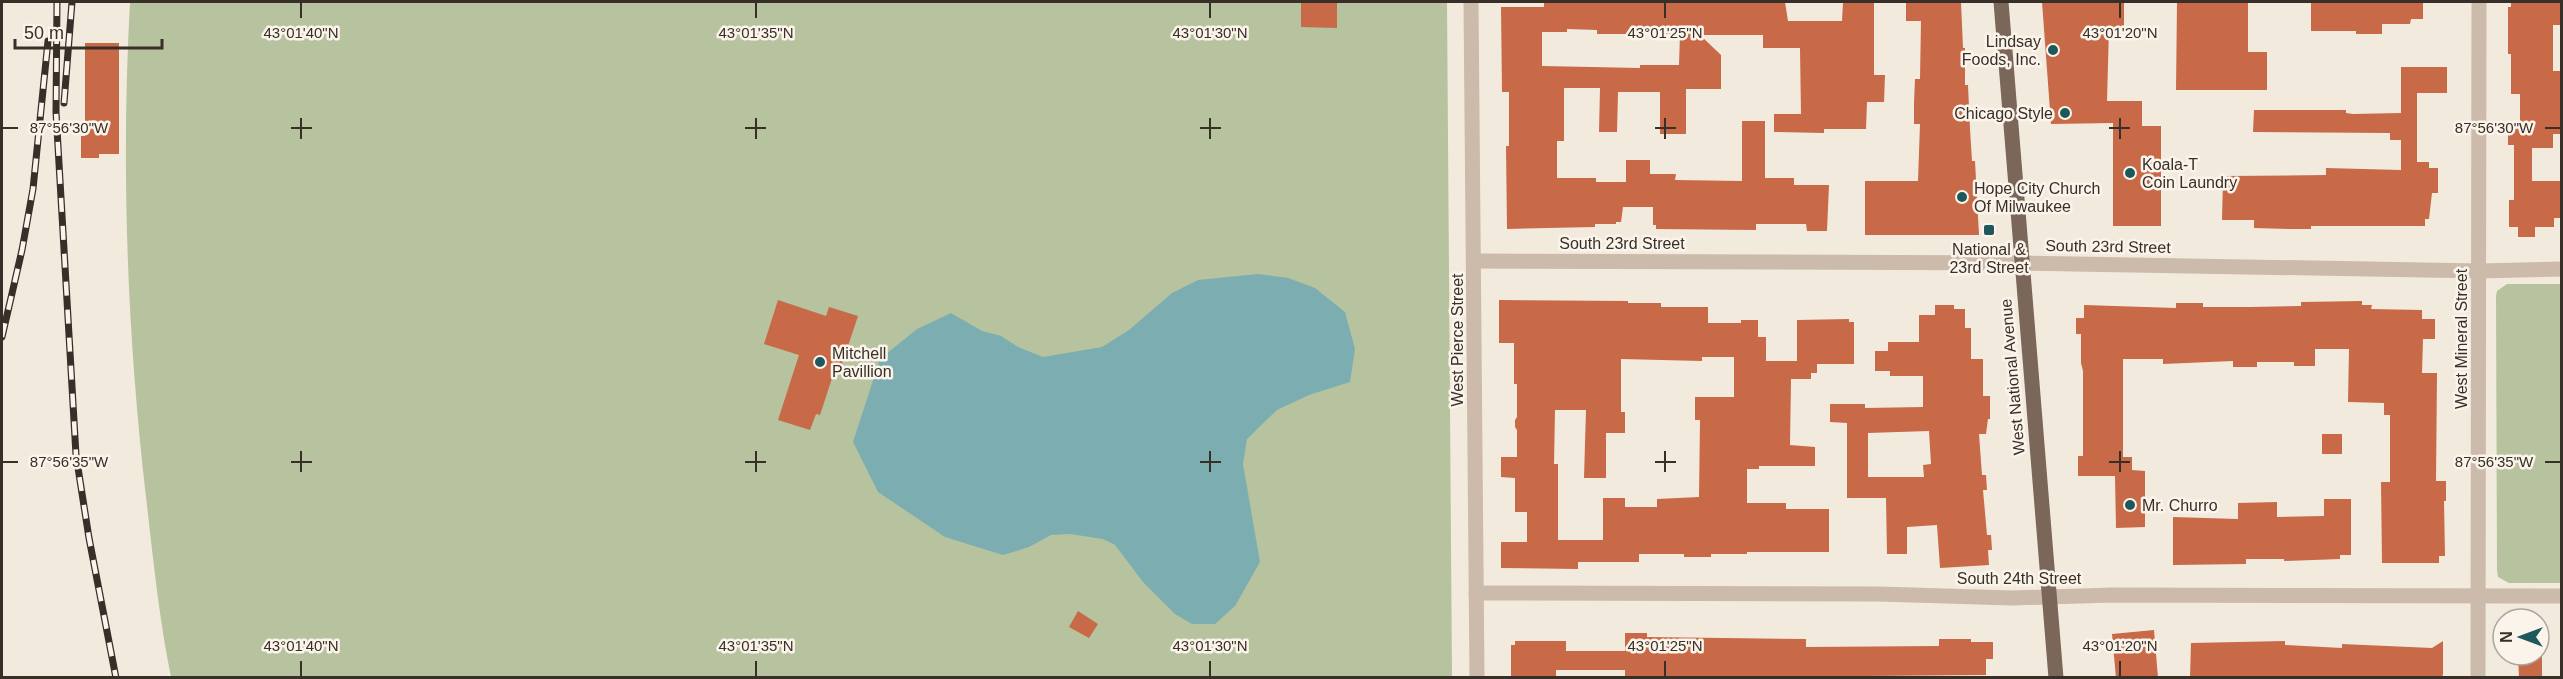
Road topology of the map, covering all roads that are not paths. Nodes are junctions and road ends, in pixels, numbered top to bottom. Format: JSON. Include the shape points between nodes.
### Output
{"nodes":[{"id":1,"x":1471,"y":2,"type":"edge"},
{"id":2,"x":2001,"y":2,"type":"edge"},
{"id":3,"x":2480,"y":2,"type":"edge"},
{"id":4,"x":1474,"y":261,"type":"junction"},
{"id":5,"x":2021,"y":262,"type":"junction"},
{"id":6,"x":2562,"y":269,"type":"edge"},
{"id":7,"x":2480,"y":271,"type":"junction"},
{"id":8,"x":1476,"y":593,"type":"junction"},
{"id":9,"x":2562,"y":596,"type":"edge"},
{"id":10,"x":2048,"y":597,"type":"junction"},
{"id":11,"x":2479,"y":597,"type":"junction"},
{"id":12,"x":1477,"y":678,"type":"edge"},
{"id":13,"x":2056,"y":678,"type":"edge"},
{"id":14,"x":2478,"y":678,"type":"edge"}],
"edges":[{"from":1,"to":4,"type":"street","name":"West Pierce Street"},
{"from":2,"to":5,"type":"main road","name":"West National Avenue"},
{"from":3,"to":7,"type":"street","name":"West Mineral Street"},
{"from":4,"to":5,"type":"street","name":"South 23rd Street"},
{"from":4,"to":8,"type":"street","name":"West Pierce Street"},
{"from":5,"to":7,"type":"street","name":"South 23rd Street"},
{"from":5,"to":10,"type":"main road","name":"West National Avenue"},
{"from":6,"to":7,"type":"street","name":"South 23rd Street"},
{"from":7,"to":11,"type":"street","name":"West Mineral Street"},
{"from":8,"to":10,"type":"street","name":"South 24th Street"},
{"from":8,"to":12,"type":"street","name":"West Pierce Street"},
{"from":9,"to":11,"type":"street","name":"South 24th Street"},
{"from":10,"to":11,"type":"street","name":"South 24th Street"},
{"from":10,"to":13,"type":"main road","name":"West National Avenue"},
{"from":11,"to":14,"type":"street","name":"West Mineral Street"}]}
